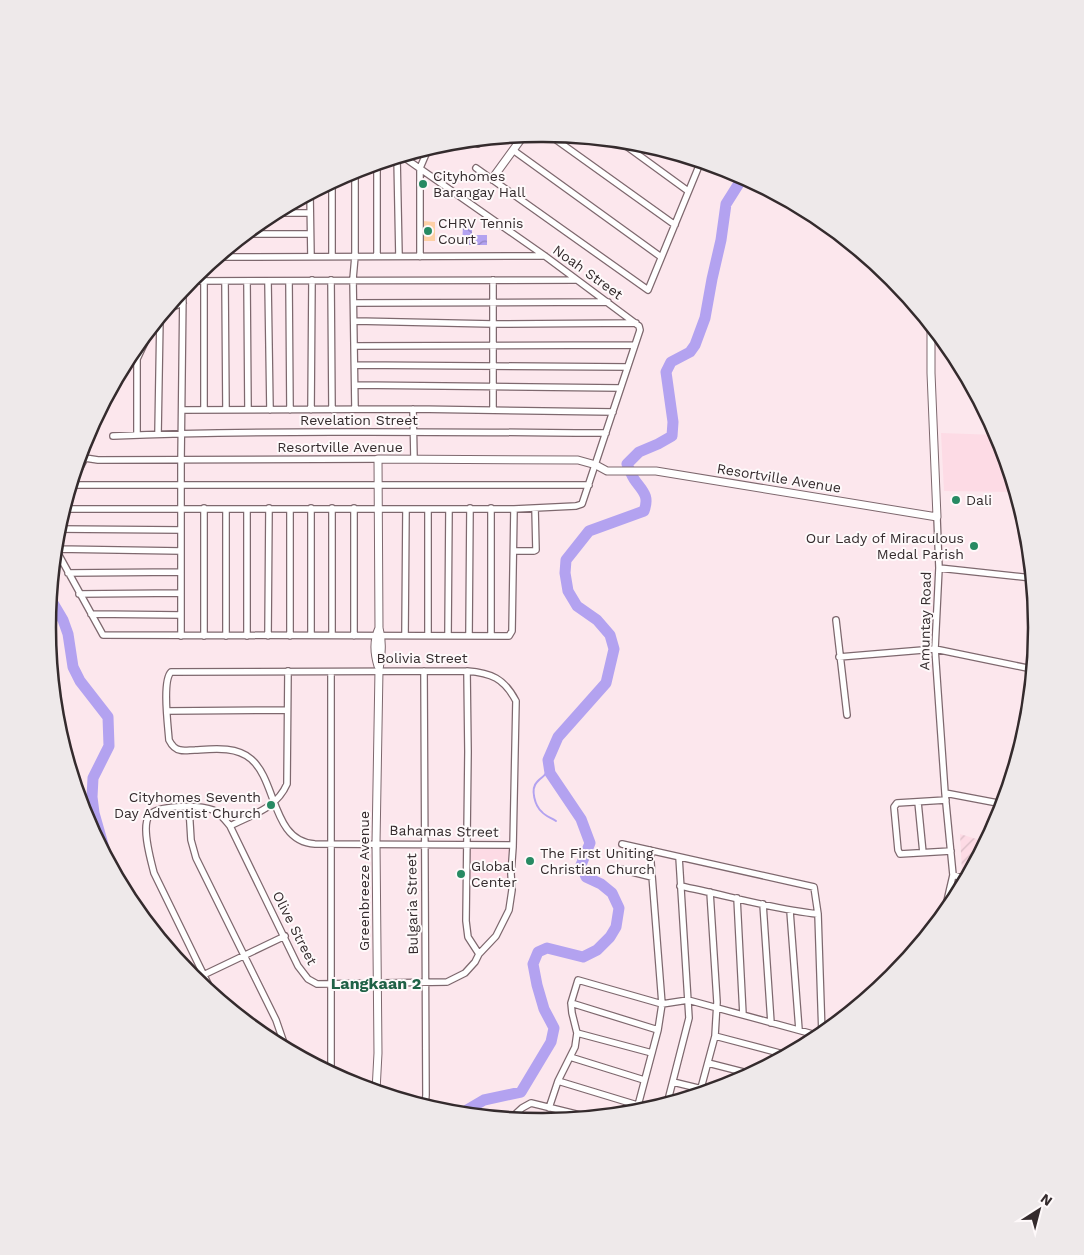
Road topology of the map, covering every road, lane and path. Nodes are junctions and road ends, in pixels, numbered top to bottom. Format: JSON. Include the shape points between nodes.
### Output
{"nodes":[{"id":1,"x":518,"y":143,"type":"edge"},
{"id":2,"x":560,"y":143,"type":"edge"},
{"id":3,"x":513,"y":150,"type":"junction"},
{"id":4,"x":632,"y":150,"type":"edge"},
{"id":5,"x":425,"y":156,"type":"edge"},
{"id":6,"x":409,"y":160,"type":"edge"},
{"id":7,"x":397,"y":164,"type":"edge"},
{"id":8,"x":420,"y":168,"type":"junction"},
{"id":9,"x":476,"y":168,"type":"dead end"},
{"id":10,"x":698,"y":168,"type":"edge"},
{"id":11,"x":377,"y":171,"type":"edge"},
{"id":12,"x":355,"y":179,"type":"edge"},
{"id":13,"x":492,"y":180,"type":"junction"},
{"id":14,"x":332,"y":190,"type":"edge"},
{"id":15,"x":688,"y":191,"type":"junction"},
{"id":16,"x":310,"y":201,"type":"edge"},
{"id":17,"x":289,"y":213,"type":"edge"},
{"id":18,"x":310,"y":213,"type":"junction"},
{"id":19,"x":675,"y":225,"type":"junction"},
{"id":20,"x":258,"y":234,"type":"edge"},
{"id":21,"x":310,"y":234,"type":"junction"},
{"id":22,"x":332,"y":256,"type":"junction"},
{"id":23,"x":355,"y":256,"type":"junction"},
{"id":24,"x":377,"y":256,"type":"junction"},
{"id":25,"x":399,"y":256,"type":"junction"},
{"id":26,"x":545,"y":256,"type":"junction"},
{"id":27,"x":228,"y":257,"type":"edge"},
{"id":28,"x":311,"y":257,"type":"junction"},
{"id":29,"x":420,"y":257,"type":"junction"},
{"id":30,"x":661,"y":257,"type":"junction"},
{"id":31,"x":353,"y":279,"type":"junction"},
{"id":32,"x":204,"y":280,"type":"joint"},
{"id":33,"x":312,"y":280,"type":"junction"},
{"id":34,"x":331,"y":280,"type":"junction"},
{"id":35,"x":494,"y":280,"type":"junction"},
{"id":36,"x":576,"y":280,"type":"junction"},
{"id":37,"x":225,"y":281,"type":"junction"},
{"id":38,"x":246,"y":281,"type":"junction"},
{"id":39,"x":289,"y":281,"type":"junction"},
{"id":40,"x":268,"y":282,"type":"junction"},
{"id":41,"x":494,"y":302,"type":"junction"},
{"id":42,"x":608,"y":302,"type":"junction"},
{"id":43,"x":183,"y":303,"type":"joint"},
{"id":44,"x":355,"y":303,"type":"junction"},
{"id":45,"x":180,"y":304,"type":"edge"},
{"id":46,"x":355,"y":321,"type":"junction"},
{"id":47,"x":494,"y":324,"type":"junction"},
{"id":48,"x":636,"y":324,"type":"junction"},
{"id":49,"x":160,"y":328,"type":"edge"},
{"id":50,"x":931,"y":337,"type":"edge"},
{"id":51,"x":634,"y":345,"type":"junction"},
{"id":52,"x":355,"y":346,"type":"junction"},
{"id":53,"x":494,"y":346,"type":"junction"},
{"id":54,"x":137,"y":360,"type":"edge"},
{"id":55,"x":355,"y":365,"type":"junction"},
{"id":56,"x":494,"y":367,"type":"junction"},
{"id":57,"x":627,"y":367,"type":"junction"},
{"id":58,"x":355,"y":385,"type":"junction"},
{"id":59,"x":494,"y":388,"type":"junction"},
{"id":60,"x":620,"y":388,"type":"junction"},
{"id":61,"x":355,"y":409,"type":"junction"},
{"id":62,"x":413,"y":409,"type":"junction"},
{"id":63,"x":182,"y":410,"type":"junction"},
{"id":64,"x":204,"y":410,"type":"junction"},
{"id":65,"x":226,"y":410,"type":"junction"},
{"id":66,"x":248,"y":410,"type":"junction"},
{"id":67,"x":270,"y":410,"type":"junction"},
{"id":68,"x":290,"y":410,"type":"junction"},
{"id":69,"x":310,"y":410,"type":"junction"},
{"id":70,"x":332,"y":410,"type":"junction"},
{"id":71,"x":493,"y":410,"type":"junction"},
{"id":72,"x":613,"y":412,"type":"junction"},
{"id":73,"x":413,"y":432,"type":"junction"},
{"id":74,"x":181,"y":433,"type":"junction"},
{"id":75,"x":606,"y":433,"type":"junction"},
{"id":76,"x":158,"y":434,"type":"junction"},
{"id":77,"x":137,"y":435,"type":"junction"},
{"id":78,"x":112,"y":436,"type":"dead end"},
{"id":79,"x":87,"y":458,"type":"edge"},
{"id":80,"x":414,"y":458,"type":"junction"},
{"id":81,"x":378,"y":459,"type":"junction"},
{"id":82,"x":180,"y":460,"type":"junction"},
{"id":83,"x":596,"y":465,"type":"junction"},
{"id":84,"x":78,"y":485,"type":"edge"},
{"id":85,"x":378,"y":485,"type":"junction"},
{"id":86,"x":589,"y":485,"type":"junction"},
{"id":87,"x":181,"y":486,"type":"junction"},
{"id":88,"x":204,"y":508,"type":"junction"},
{"id":89,"x":269,"y":508,"type":"junction"},
{"id":90,"x":311,"y":508,"type":"junction"},
{"id":91,"x":332,"y":508,"type":"junction"},
{"id":92,"x":354,"y":508,"type":"junction"},
{"id":93,"x":470,"y":508,"type":"junction"},
{"id":94,"x":491,"y":508,"type":"junction"},
{"id":95,"x":535,"y":508,"type":"junction"},
{"id":96,"x":71,"y":509,"type":"edge"},
{"id":97,"x":181,"y":509,"type":"junction"},
{"id":98,"x":226,"y":509,"type":"junction"},
{"id":99,"x":247,"y":509,"type":"junction"},
{"id":100,"x":290,"y":509,"type":"junction"},
{"id":101,"x":379,"y":509,"type":"junction"},
{"id":102,"x":406,"y":509,"type":"junction"},
{"id":103,"x":428,"y":509,"type":"junction"},
{"id":104,"x":449,"y":509,"type":"junction"},
{"id":105,"x":514,"y":509,"type":"junction"},
{"id":106,"x":937,"y":517,"type":"junction"},
{"id":107,"x":67,"y":529,"type":"edge"},
{"id":108,"x":181,"y":530,"type":"junction"},
{"id":109,"x":63,"y":549,"type":"edge"},
{"id":110,"x":514,"y":550,"type":"junction"},
{"id":111,"x":181,"y":551,"type":"junction"},
{"id":112,"x":61,"y":559,"type":"edge"},
{"id":113,"x":938,"y":568,"type":"junction"},
{"id":114,"x":181,"y":572,"type":"junction"},
{"id":115,"x":68,"y":573,"type":"junction"},
{"id":116,"x":1025,"y":577,"type":"edge"},
{"id":117,"x":80,"y":594,"type":"junction"},
{"id":118,"x":181,"y":594,"type":"junction"},
{"id":119,"x":91,"y":614,"type":"junction"},
{"id":120,"x":181,"y":615,"type":"junction"},
{"id":121,"x":836,"y":620,"type":"dead end"},
{"id":122,"x":378,"y":633,"type":"junction"},
{"id":123,"x":311,"y":635,"type":"junction"},
{"id":124,"x":332,"y":635,"type":"junction"},
{"id":125,"x":428,"y":635,"type":"junction"},
{"id":126,"x":448,"y":635,"type":"junction"},
{"id":127,"x":469,"y":635,"type":"junction"},
{"id":128,"x":181,"y":636,"type":"junction"},
{"id":129,"x":204,"y":636,"type":"junction"},
{"id":130,"x":226,"y":636,"type":"junction"},
{"id":131,"x":247,"y":636,"type":"junction"},
{"id":132,"x":268,"y":636,"type":"junction"},
{"id":133,"x":290,"y":636,"type":"junction"},
{"id":134,"x":354,"y":636,"type":"junction"},
{"id":135,"x":405,"y":636,"type":"junction"},
{"id":136,"x":490,"y":636,"type":"junction"},
{"id":137,"x":936,"y":649,"type":"junction"},
{"id":138,"x":839,"y":657,"type":"junction"},
{"id":139,"x":1026,"y":668,"type":"edge"},
{"id":140,"x":379,"y":670,"type":"junction"},
{"id":141,"x":288,"y":671,"type":"junction"},
{"id":142,"x":424,"y":671,"type":"junction"},
{"id":143,"x":467,"y":671,"type":"junction"},
{"id":144,"x":171,"y":672,"type":"joint"},
{"id":145,"x":331,"y":672,"type":"junction"},
{"id":146,"x":286,"y":710,"type":"junction"},
{"id":147,"x":167,"y":711,"type":"junction"},
{"id":148,"x":847,"y":715,"type":"dead end"},
{"id":149,"x":945,"y":793,"type":"junction"},
{"id":150,"x":946,"y":800,"type":"junction"},
{"id":151,"x":918,"y":802,"type":"junction"},
{"id":152,"x":995,"y":802,"type":"edge"},
{"id":153,"x":274,"y":804,"type":"junction"},
{"id":154,"x":189,"y":807,"type":"junction"},
{"id":155,"x":230,"y":826,"type":"junction"},
{"id":156,"x":330,"y":843,"type":"junction"},
{"id":157,"x":376,"y":843,"type":"junction"},
{"id":158,"x":424,"y":843,"type":"junction"},
{"id":159,"x":467,"y":844,"type":"junction"},
{"id":160,"x":622,"y":844,"type":"dead end"},
{"id":161,"x":513,"y":845,"type":"junction"},
{"id":162,"x":650,"y":850,"type":"junction"},
{"id":163,"x":951,"y":851,"type":"junction"},
{"id":164,"x":923,"y":853,"type":"junction"},
{"id":165,"x":679,"y":857,"type":"junction"},
{"id":166,"x":620,"y":869,"type":"dead end"},
{"id":167,"x":953,"y":875,"type":"junction"},
{"id":168,"x":652,"y":877,"type":"junction"},
{"id":169,"x":959,"y":877,"type":"edge"},
{"id":170,"x":680,"y":886,"type":"junction"},
{"id":171,"x":710,"y":892,"type":"junction"},
{"id":172,"x":949,"y":892,"type":"edge"},
{"id":173,"x":737,"y":898,"type":"junction"},
{"id":174,"x":763,"y":904,"type":"junction"},
{"id":175,"x":790,"y":911,"type":"junction"},
{"id":176,"x":818,"y":914,"type":"junction"},
{"id":177,"x":285,"y":936,"type":"junction"},
{"id":178,"x":479,"y":954,"type":"junction"},
{"id":179,"x":244,"y":957,"type":"junction"},
{"id":180,"x":203,"y":975,"type":"joint"},
{"id":181,"x":377,"y":982,"type":"junction"},
{"id":182,"x":426,"y":983,"type":"junction"},
{"id":183,"x":331,"y":984,"type":"junction"},
{"id":184,"x":688,"y":1000,"type":"junction"},
{"id":185,"x":571,"y":1003,"type":"junction"},
{"id":186,"x":662,"y":1004,"type":"junction"},
{"id":187,"x":717,"y":1008,"type":"junction"},
{"id":188,"x":743,"y":1015,"type":"junction"},
{"id":189,"x":771,"y":1023,"type":"junction"},
{"id":190,"x":821,"y":1025,"type":"edge"},
{"id":191,"x":658,"y":1030,"type":"junction"},
{"id":192,"x":799,"y":1030,"type":"junction"},
{"id":193,"x":810,"y":1032,"type":"edge"},
{"id":194,"x":577,"y":1033,"type":"junction"},
{"id":195,"x":715,"y":1036,"type":"junction"},
{"id":196,"x":282,"y":1037,"type":"edge"},
{"id":197,"x":777,"y":1052,"type":"edge"},
{"id":198,"x":652,"y":1053,"type":"junction"},
{"id":199,"x":570,"y":1057,"type":"junction"},
{"id":200,"x":708,"y":1063,"type":"junction"},
{"id":201,"x":331,"y":1065,"type":"edge"},
{"id":202,"x":739,"y":1071,"type":"edge"},
{"id":203,"x":644,"y":1080,"type":"junction"},
{"id":204,"x":558,"y":1081,"type":"junction"},
{"id":205,"x":673,"y":1082,"type":"junction"},
{"id":206,"x":376,"y":1083,"type":"edge"},
{"id":207,"x":702,"y":1086,"type":"edge"},
{"id":208,"x":697,"y":1087,"type":"edge"},
{"id":209,"x":669,"y":1097,"type":"edge"},
{"id":210,"x":426,"y":1099,"type":"edge"},
{"id":211,"x":637,"y":1104,"type":"joint"},
{"id":212,"x":549,"y":1108,"type":"junction"},
{"id":213,"x":517,"y":1112,"type":"edge"},
{"id":214,"x":567,"y":1112,"type":"edge"}],
"edges":[{"from":1,"to":3,"type":"street"},
{"from":2,"to":19,"type":"street"},
{"from":3,"to":13,"type":"street"},
{"from":3,"to":30,"type":"street"},
{"from":4,"to":15,"type":"street"},
{"from":5,"to":8,"type":"street"},
{"from":6,"to":8,"type":"street","name":"Noah Street"},
{"from":7,"to":25,"type":"street"},
{"from":8,"to":26,"type":"street","name":"Noah Street"},
{"from":8,"to":29,"type":"street"},
{"from":9,"to":13,"type":"street"},
{"from":10,"to":15,"type":"street"},
{"from":11,"to":24,"type":"street"},
{"from":12,"to":23,"type":"street"},
{"from":13,"to":30,"type":"street","via":[[648,290]]},
{"from":14,"to":22,"type":"street"},
{"from":15,"to":19,"type":"street"},
{"from":16,"to":18,"type":"street"},
{"from":17,"to":18,"type":"street"},
{"from":18,"to":21,"type":"street"},
{"from":19,"to":30,"type":"street"},
{"from":20,"to":21,"type":"street"},
{"from":21,"to":28,"type":"street"},
{"from":22,"to":23,"type":"street"},
{"from":22,"to":28,"type":"street"},
{"from":23,"to":24,"type":"street"},
{"from":23,"to":31,"type":"street"},
{"from":24,"to":25,"type":"street"},
{"from":25,"to":29,"type":"street"},
{"from":26,"to":29,"type":"street"},
{"from":26,"to":36,"type":"street","name":"Noah Street"},
{"from":27,"to":28,"type":"street"},
{"from":31,"to":34,"type":"street"},
{"from":31,"to":35,"type":"street"},
{"from":31,"to":44,"type":"street"},
{"from":32,"to":37,"type":"street"},
{"from":32,"to":64,"type":"street"},
{"from":33,"to":34,"type":"street"},
{"from":33,"to":39,"type":"street"},
{"from":33,"to":69,"type":"street"},
{"from":34,"to":70,"type":"street"},
{"from":35,"to":36,"type":"street"},
{"from":35,"to":41,"type":"street"},
{"from":36,"to":42,"type":"street","name":"Noah Street"},
{"from":37,"to":38,"type":"street"},
{"from":37,"to":65,"type":"street"},
{"from":38,"to":40,"type":"street"},
{"from":38,"to":66,"type":"street"},
{"from":39,"to":40,"type":"street"},
{"from":39,"to":68,"type":"street"},
{"from":40,"to":67,"type":"street"},
{"from":41,"to":42,"type":"street"},
{"from":41,"to":44,"type":"street"},
{"from":41,"to":47,"type":"street"},
{"from":42,"to":48,"type":"street","name":"Noah Street"},
{"from":43,"to":45,"type":"street"},
{"from":43,"to":63,"type":"street"},
{"from":44,"to":46,"type":"street"},
{"from":46,"to":47,"type":"street"},
{"from":46,"to":52,"type":"street"},
{"from":47,"to":48,"type":"street"},
{"from":47,"to":53,"type":"street"},
{"from":48,"to":51,"type":"street","via":[[640,330]]},
{"from":49,"to":76,"type":"street"},
{"from":50,"to":106,"type":"street","name":"Amuntay Road"},
{"from":51,"to":53,"type":"street"},
{"from":51,"to":57,"type":"street"},
{"from":52,"to":53,"type":"street"},
{"from":52,"to":55,"type":"street"},
{"from":53,"to":56,"type":"street"},
{"from":54,"to":77,"type":"street"},
{"from":55,"to":56,"type":"street"},
{"from":55,"to":58,"type":"street"},
{"from":56,"to":57,"type":"street"},
{"from":56,"to":59,"type":"street"},
{"from":57,"to":60,"type":"street"},
{"from":58,"to":59,"type":"street"},
{"from":58,"to":61,"type":"street"},
{"from":59,"to":60,"type":"street"},
{"from":59,"to":71,"type":"street"},
{"from":60,"to":72,"type":"street"},
{"from":61,"to":62,"type":"street"},
{"from":61,"to":70,"type":"street"},
{"from":62,"to":71,"type":"street"},
{"from":62,"to":73,"type":"street"},
{"from":63,"to":64,"type":"street"},
{"from":63,"to":74,"type":"street"},
{"from":64,"to":65,"type":"street"},
{"from":65,"to":66,"type":"street"},
{"from":66,"to":67,"type":"street"},
{"from":67,"to":68,"type":"street"},
{"from":68,"to":69,"type":"street"},
{"from":69,"to":70,"type":"street"},
{"from":71,"to":72,"type":"street"},
{"from":72,"to":75,"type":"street"},
{"from":73,"to":74,"type":"street","name":"Revelation Street"},
{"from":73,"to":75,"type":"street","name":"Revelation Street"},
{"from":73,"to":80,"type":"street"},
{"from":74,"to":76,"type":"street","name":"Revelation Street"},
{"from":74,"to":82,"type":"street"},
{"from":75,"to":83,"type":"street"},
{"from":76,"to":77,"type":"street","name":"Revelation Street"},
{"from":77,"to":78,"type":"street","name":"Revelation Street"},
{"from":79,"to":82,"type":"street","name":"Resortville Avenue"},
{"from":80,"to":81,"type":"street","name":"Resortville Avenue"},
{"from":80,"to":83,"type":"street","name":"Resortville Avenue","via":[[570,459]]},
{"from":81,"to":82,"type":"street","name":"Resortville Avenue"},
{"from":81,"to":85,"type":"street","name":"Greenbreeze Avenue"},
{"from":82,"to":87,"type":"street"},
{"from":83,"to":86,"type":"street"},
{"from":83,"to":106,"type":"street","name":"Resortville Avenue","via":[[617,470],[656,471]]},
{"from":84,"to":87,"type":"street"},
{"from":85,"to":86,"type":"street"},
{"from":85,"to":87,"type":"street"},
{"from":85,"to":101,"type":"street","name":"Greenbreeze Avenue"},
{"from":86,"to":95,"type":"street","via":[[580,505]]},
{"from":87,"to":97,"type":"street"},
{"from":88,"to":97,"type":"street"},
{"from":88,"to":98,"type":"street"},
{"from":88,"to":129,"type":"street"},
{"from":89,"to":99,"type":"street"},
{"from":89,"to":100,"type":"street"},
{"from":89,"to":132,"type":"street"},
{"from":90,"to":91,"type":"street"},
{"from":90,"to":100,"type":"street"},
{"from":90,"to":123,"type":"street"},
{"from":91,"to":92,"type":"street"},
{"from":91,"to":124,"type":"street"},
{"from":92,"to":101,"type":"street"},
{"from":92,"to":134,"type":"street"},
{"from":93,"to":94,"type":"street"},
{"from":93,"to":104,"type":"street"},
{"from":93,"to":127,"type":"street"},
{"from":94,"to":105,"type":"street"},
{"from":94,"to":136,"type":"street"},
{"from":95,"to":105,"type":"street"},
{"from":95,"to":110,"type":"street","via":[[536,550]]},
{"from":96,"to":97,"type":"street"},
{"from":97,"to":108,"type":"street"},
{"from":98,"to":99,"type":"street"},
{"from":98,"to":130,"type":"street"},
{"from":99,"to":131,"type":"street"},
{"from":100,"to":133,"type":"street"},
{"from":101,"to":102,"type":"street"},
{"from":101,"to":122,"type":"street","name":"Greenbreeze Avenue"},
{"from":102,"to":103,"type":"street"},
{"from":102,"to":135,"type":"street"},
{"from":103,"to":104,"type":"street"},
{"from":103,"to":125,"type":"street"},
{"from":104,"to":126,"type":"street"},
{"from":105,"to":110,"type":"street"},
{"from":106,"to":113,"type":"street","name":"Amuntay Road"},
{"from":107,"to":108,"type":"street"},
{"from":108,"to":111,"type":"street"},
{"from":109,"to":111,"type":"street"},
{"from":110,"to":136,"type":"street","via":[[512,634]]},
{"from":111,"to":114,"type":"street"},
{"from":112,"to":115,"type":"street"},
{"from":113,"to":116,"type":"street"},
{"from":113,"to":137,"type":"street","name":"Amuntay Road"},
{"from":114,"to":115,"type":"street"},
{"from":114,"to":118,"type":"street"},
{"from":115,"to":117,"type":"street"},
{"from":117,"to":118,"type":"street"},
{"from":117,"to":119,"type":"street"},
{"from":118,"to":120,"type":"street"},
{"from":119,"to":120,"type":"street"},
{"from":119,"to":128,"type":"street","via":[[103,635]]},
{"from":120,"to":128,"type":"street"},
{"from":121,"to":138,"type":"street"},
{"from":122,"to":134,"type":"street"},
{"from":122,"to":135,"type":"street"},
{"from":122,"to":140,"type":"street","name":"Greenbreeze Avenue","via":[[375,656]]},
{"from":123,"to":124,"type":"street"},
{"from":123,"to":133,"type":"street"},
{"from":124,"to":134,"type":"street"},
{"from":125,"to":126,"type":"street"},
{"from":125,"to":135,"type":"street"},
{"from":126,"to":127,"type":"street"},
{"from":127,"to":136,"type":"street"},
{"from":128,"to":129,"type":"street"},
{"from":129,"to":130,"type":"street"},
{"from":130,"to":131,"type":"street"},
{"from":131,"to":132,"type":"street"},
{"from":132,"to":133,"type":"street"},
{"from":137,"to":138,"type":"street"},
{"from":137,"to":139,"type":"street"},
{"from":137,"to":149,"type":"street","name":"Amuntay Road"},
{"from":138,"to":148,"type":"street"},
{"from":140,"to":142,"type":"street","name":"Bolivia Street"},
{"from":140,"to":145,"type":"street","name":"Bolivia Street"},
{"from":140,"to":157,"type":"street","name":"Greenbreeze Avenue"},
{"from":141,"to":144,"type":"street","name":"Bolivia Street"},
{"from":141,"to":145,"type":"street","name":"Bolivia Street"},
{"from":141,"to":146,"type":"street"},
{"from":142,"to":143,"type":"street","name":"Bolivia Street"},
{"from":142,"to":158,"type":"street","name":"Bulgaria Street"},
{"from":143,"to":159,"type":"street"},
{"from":143,"to":161,"type":"street","name":"Bolivia Street","via":[[485,672],[498,679],[516,701]]},
{"from":144,"to":147,"type":"street","name":"Bahamas Street","via":[[167,678]]},
{"from":145,"to":156,"type":"street"},
{"from":146,"to":147,"type":"street"},
{"from":146,"to":153,"type":"street","via":[[287,784]]},
{"from":147,"to":153,"type":"street","name":"Bahamas Street","via":[[169,740],[175,748],[243,753],[260,770]]},
{"from":149,"to":150,"type":"street","name":"Amuntay Road"},
{"from":149,"to":152,"type":"street"},
{"from":150,"to":151,"type":"street"},
{"from":150,"to":163,"type":"street","name":"Amuntay Road"},
{"from":151,"to":164,"type":"street"},
{"from":151,"to":164,"type":"street","via":[[897,803],[894,807],[899,853]]},
{"from":153,"to":155,"type":"street"},
{"from":153,"to":156,"type":"street","name":"Bahamas Street","via":[[294,837],[307,844]]},
{"from":154,"to":155,"type":"street","name":"Olive Street","via":[[212,809]]},
{"from":154,"to":179,"type":"street","via":[[191,840],[196,858]]},
{"from":154,"to":180,"type":"street","name":"Olive Street","via":[[152,812],[146,830],[154,874]]},
{"from":155,"to":177,"type":"street","name":"Olive Street"},
{"from":156,"to":157,"type":"street","name":"Bahamas Street"},
{"from":156,"to":183,"type":"street"},
{"from":157,"to":158,"type":"street","name":"Bahamas Street"},
{"from":157,"to":181,"type":"street","name":"Greenbreeze Avenue"},
{"from":158,"to":159,"type":"street","name":"Bahamas Street"},
{"from":158,"to":182,"type":"street","name":"Bulgaria Street"},
{"from":159,"to":161,"type":"street","name":"Bahamas Street"},
{"from":159,"to":178,"type":"street","via":[[466,928],[472,946]]},
{"from":160,"to":162,"type":"street"},
{"from":161,"to":178,"type":"street","name":"Bolivia Street","via":[[512,890],[507,916],[496,936]]},
{"from":162,"to":165,"type":"street"},
{"from":162,"to":168,"type":"street"},
{"from":163,"to":164,"type":"street"},
{"from":163,"to":167,"type":"street","name":"Amuntay Road"},
{"from":165,"to":170,"type":"street"},
{"from":165,"to":176,"type":"street","via":[[814,887]]},
{"from":166,"to":168,"type":"street"},
{"from":167,"to":169,"type":"street"},
{"from":167,"to":172,"type":"street","name":"Amuntay Road"},
{"from":168,"to":186,"type":"street"},
{"from":170,"to":171,"type":"street"},
{"from":170,"to":184,"type":"street"},
{"from":171,"to":173,"type":"street"},
{"from":171,"to":187,"type":"street"},
{"from":173,"to":174,"type":"street"},
{"from":173,"to":188,"type":"street"},
{"from":174,"to":175,"type":"street"},
{"from":174,"to":189,"type":"street"},
{"from":175,"to":176,"type":"street"},
{"from":175,"to":192,"type":"street"},
{"from":176,"to":190,"type":"street"},
{"from":177,"to":179,"type":"street"},
{"from":177,"to":183,"type":"street","name":"Olive Street","via":[[298,966],[308,979],[317,984]]},
{"from":178,"to":182,"type":"street","name":"Olive Street","via":[[460,976],[447,982]]},
{"from":179,"to":180,"type":"street"},
{"from":179,"to":196,"type":"street"},
{"from":181,"to":182,"type":"street","name":"Olive Street"},
{"from":181,"to":183,"type":"street","name":"Olive Street"},
{"from":181,"to":206,"type":"street","name":"Greenbreeze Avenue"},
{"from":182,"to":210,"type":"street","name":"Bulgaria Street"},
{"from":183,"to":201,"type":"street"},
{"from":184,"to":186,"type":"street"},
{"from":184,"to":187,"type":"street"},
{"from":184,"to":205,"type":"street","via":[[689,1018]]},
{"from":185,"to":186,"type":"street","via":[[578,980]]},
{"from":185,"to":191,"type":"street"},
{"from":185,"to":194,"type":"street"},
{"from":186,"to":191,"type":"street"},
{"from":187,"to":188,"type":"street"},
{"from":187,"to":195,"type":"street"},
{"from":188,"to":189,"type":"street"},
{"from":189,"to":192,"type":"street"},
{"from":191,"to":198,"type":"street"},
{"from":192,"to":193,"type":"street"},
{"from":194,"to":198,"type":"street"},
{"from":194,"to":199,"type":"street"},
{"from":195,"to":197,"type":"street"},
{"from":195,"to":200,"type":"street"},
{"from":198,"to":203,"type":"street"},
{"from":199,"to":203,"type":"street"},
{"from":199,"to":204,"type":"street"},
{"from":200,"to":202,"type":"street"},
{"from":200,"to":207,"type":"street"},
{"from":203,"to":211,"type":"street"},
{"from":204,"to":211,"type":"street"},
{"from":204,"to":212,"type":"street"},
{"from":205,"to":208,"type":"street"},
{"from":205,"to":209,"type":"street"},
{"from":212,"to":213,"type":"street","via":[[530,1104]]},
{"from":212,"to":214,"type":"street"}]}
